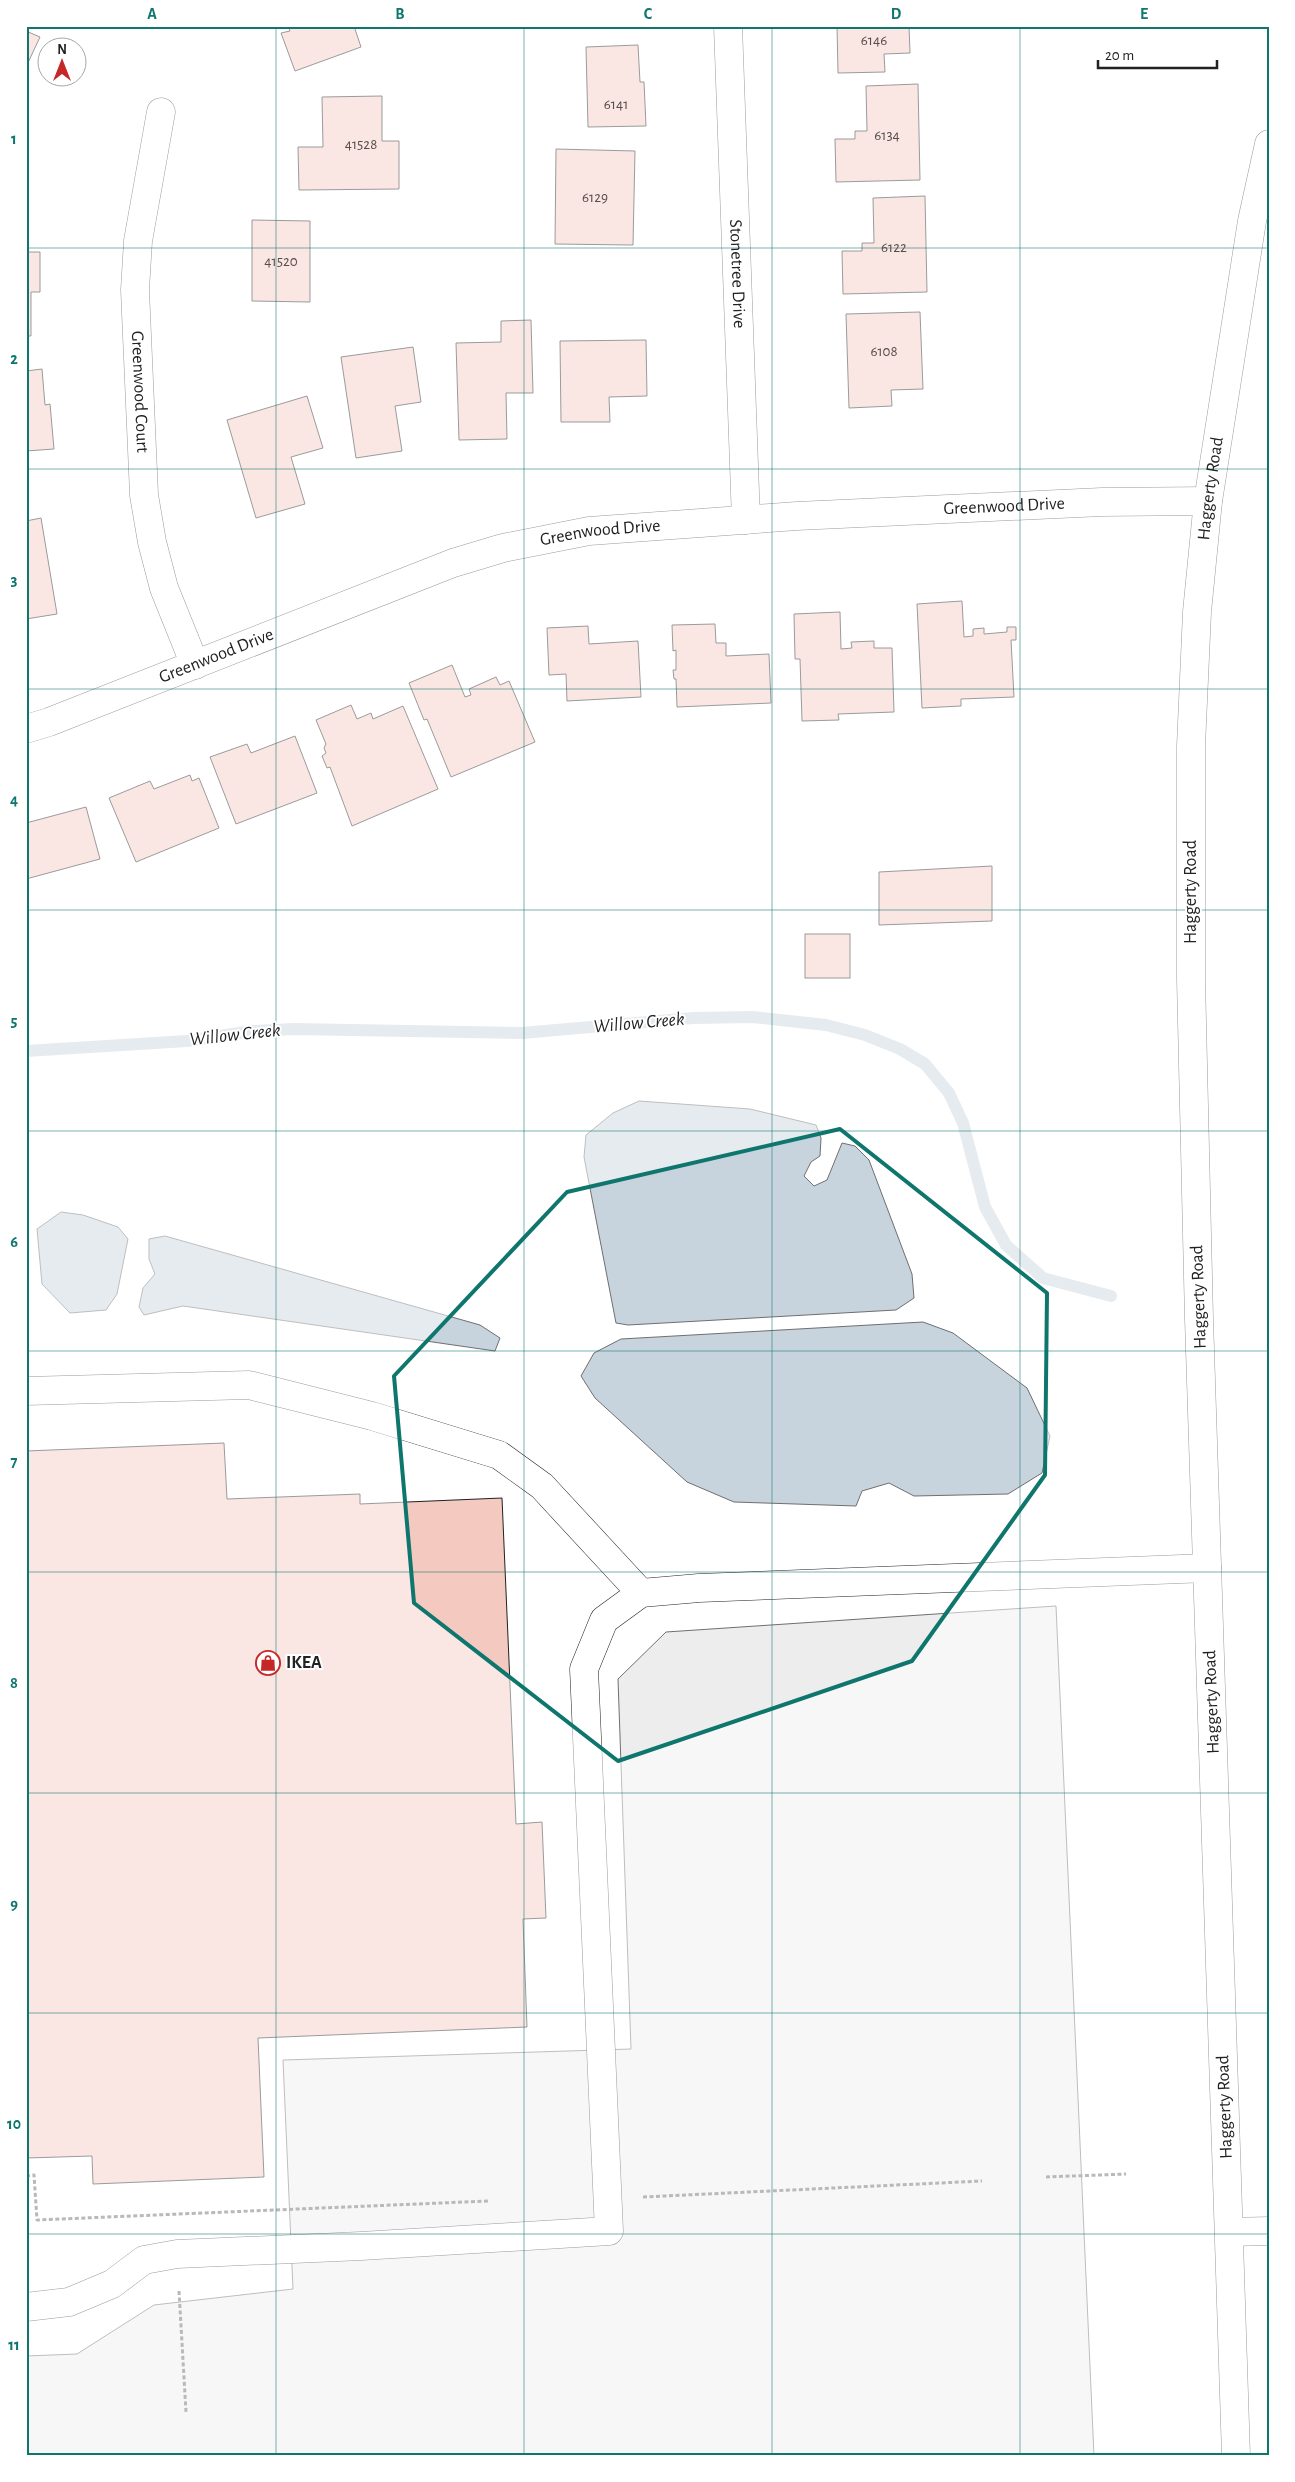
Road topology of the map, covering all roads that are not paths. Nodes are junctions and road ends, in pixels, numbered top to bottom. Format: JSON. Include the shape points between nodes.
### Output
{"nodes":[{"id":1,"x":728,"y":26,"type":"edge"},
{"id":2,"x":161,"y":112,"type":"dead end"},
{"id":3,"x":1269,"y":144,"type":"edge"},
{"id":4,"x":1208,"y":501,"type":"junction"},
{"id":5,"x":746,"y":520,"type":"junction"},
{"id":6,"x":195,"y":665,"type":"junction"},
{"id":7,"x":26,"y":729,"type":"edge"},
{"id":8,"x":26,"y":1391,"type":"edge"},
{"id":9,"x":1207,"y":1568,"type":"junction"},
{"id":10,"x":641,"y":1593,"type":"junction"},
{"id":11,"x":1269,"y":2231,"type":"edge"},
{"id":12,"x":1229,"y":2232,"type":"junction"},
{"id":13,"x":26,"y":2306,"type":"edge"},
{"id":14,"x":1236,"y":2456,"type":"edge"}],
"edges":[{"from":1,"to":5,"type":"main road","name":"Stonetree Drive"},
{"from":2,"to":6,"type":"main road","name":"Greenwood Court","via":[[138,242],[135,290],[144,495],[164,588]]},
{"from":3,"to":4,"type":"main road","name":"Haggerty Road","via":[[1252,221]]},
{"from":4,"to":5,"type":"main road","name":"Greenwood Drive","via":[[1102,502]]},
{"from":4,"to":9,"type":"main road","name":"Haggerty Road","via":[[1197,612],[1191,746],[1191,989]]},
{"from":5,"to":6,"type":"main road","name":"Greenwood Drive","via":[[588,531],[504,548],[453,563]]},
{"from":6,"to":7,"type":"main road","name":"Greenwood Drive"},
{"from":8,"to":10,"type":"main road","via":[[249,1385],[372,1416],[499,1455],[542,1486]]},
{"from":9,"to":10,"type":"main road"},
{"from":9,"to":12,"type":"main road","name":"Haggerty Road"},
{"from":10,"to":13,"type":"main road","via":[[604,1620],[584,1669],[609,2231],[176,2254],[144,2260],[112,2284],[69,2302]]},
{"from":11,"to":12,"type":"main road"},
{"from":12,"to":14,"type":"main road","name":"Haggerty Road"}]}
